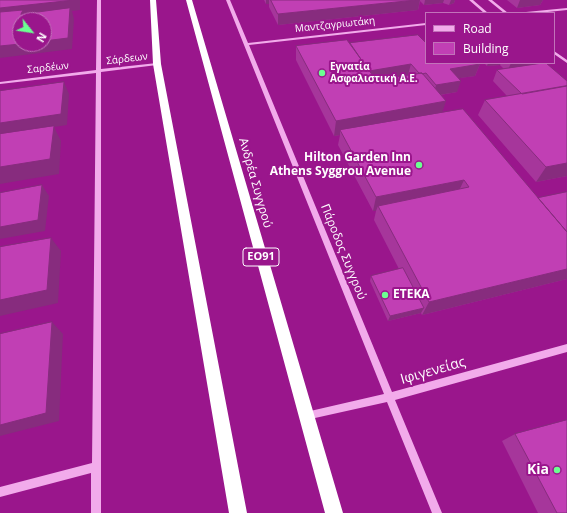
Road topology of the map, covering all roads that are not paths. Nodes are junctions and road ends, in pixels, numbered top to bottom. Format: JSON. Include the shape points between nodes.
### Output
{"nodes":[{"id":1,"x":99,"y":0,"type":"edge"},
{"id":2,"x":153,"y":0,"type":"edge"},
{"id":3,"x":189,"y":0,"type":"edge"},
{"id":4,"x":228,"y":0,"type":"edge"},
{"id":5,"x":471,"y":0,"type":"edge"},
{"id":6,"x":490,"y":0,"type":"edge"},
{"id":7,"x":567,"y":9,"type":"edge"},
{"id":8,"x":485,"y":12,"type":"edge"},
{"id":9,"x":505,"y":12,"type":"edge"},
{"id":10,"x":536,"y":12,"type":"edge"},
{"id":11,"x":425,"y":24,"type":"edge"},
{"id":12,"x":246,"y":44,"type":"junction"},
{"id":13,"x":555,"y":53,"type":"edge"},
{"id":14,"x":567,"y":62,"type":"edge"},
{"id":15,"x":157,"y":64,"type":"junction"},
{"id":16,"x":98,"y":72,"type":"junction"},
{"id":17,"x":0,"y":83,"type":"edge"},
{"id":18,"x":567,"y":348,"type":"edge"},
{"id":19,"x":390,"y":397,"type":"junction"},
{"id":20,"x":306,"y":416,"type":"junction"},
{"id":21,"x":96,"y":467,"type":"junction"},
{"id":22,"x":0,"y":492,"type":"edge"},
{"id":23,"x":96,"y":513,"type":"edge"},
{"id":24,"x":238,"y":513,"type":"edge"},
{"id":25,"x":334,"y":513,"type":"edge"},
{"id":26,"x":437,"y":513,"type":"edge"}],
"edges":[{"from":1,"to":16,"type":"street"},
{"from":2,"to":15,"type":"highway"},
{"from":3,"to":20,"type":"highway","name":"Ανδρέα Συγγρού","number":"ΕΟ91"},
{"from":4,"to":12,"type":"street","name":"Πάροδος Συγγρού"},
{"from":5,"to":8,"type":"street"},
{"from":6,"to":9,"type":"street"},
{"from":7,"to":10,"type":"street"},
{"from":11,"to":12,"type":"street","name":"Μαντζαγριωτάκη"},
{"from":12,"to":19,"type":"street","name":"Πάροδος Συγγρού"},
{"from":13,"to":14,"type":"street"},
{"from":15,"to":16,"type":"street","name":"Σάρδεων"},
{"from":15,"to":24,"type":"highway"},
{"from":16,"to":17,"type":"street","name":"Σαρδέων"},
{"from":16,"to":21,"type":"street"},
{"from":18,"to":19,"type":"street","name":"Ιφιγενείας"},
{"from":19,"to":20,"type":"street","name":"Ιφιγενείας"},
{"from":19,"to":26,"type":"street","name":"Πάροδος Συγγρού"},
{"from":20,"to":25,"type":"highway","name":"Ανδρέα Συγγρού","number":"ΕΟ91"},
{"from":21,"to":22,"type":"street"},
{"from":21,"to":23,"type":"street"}]}
